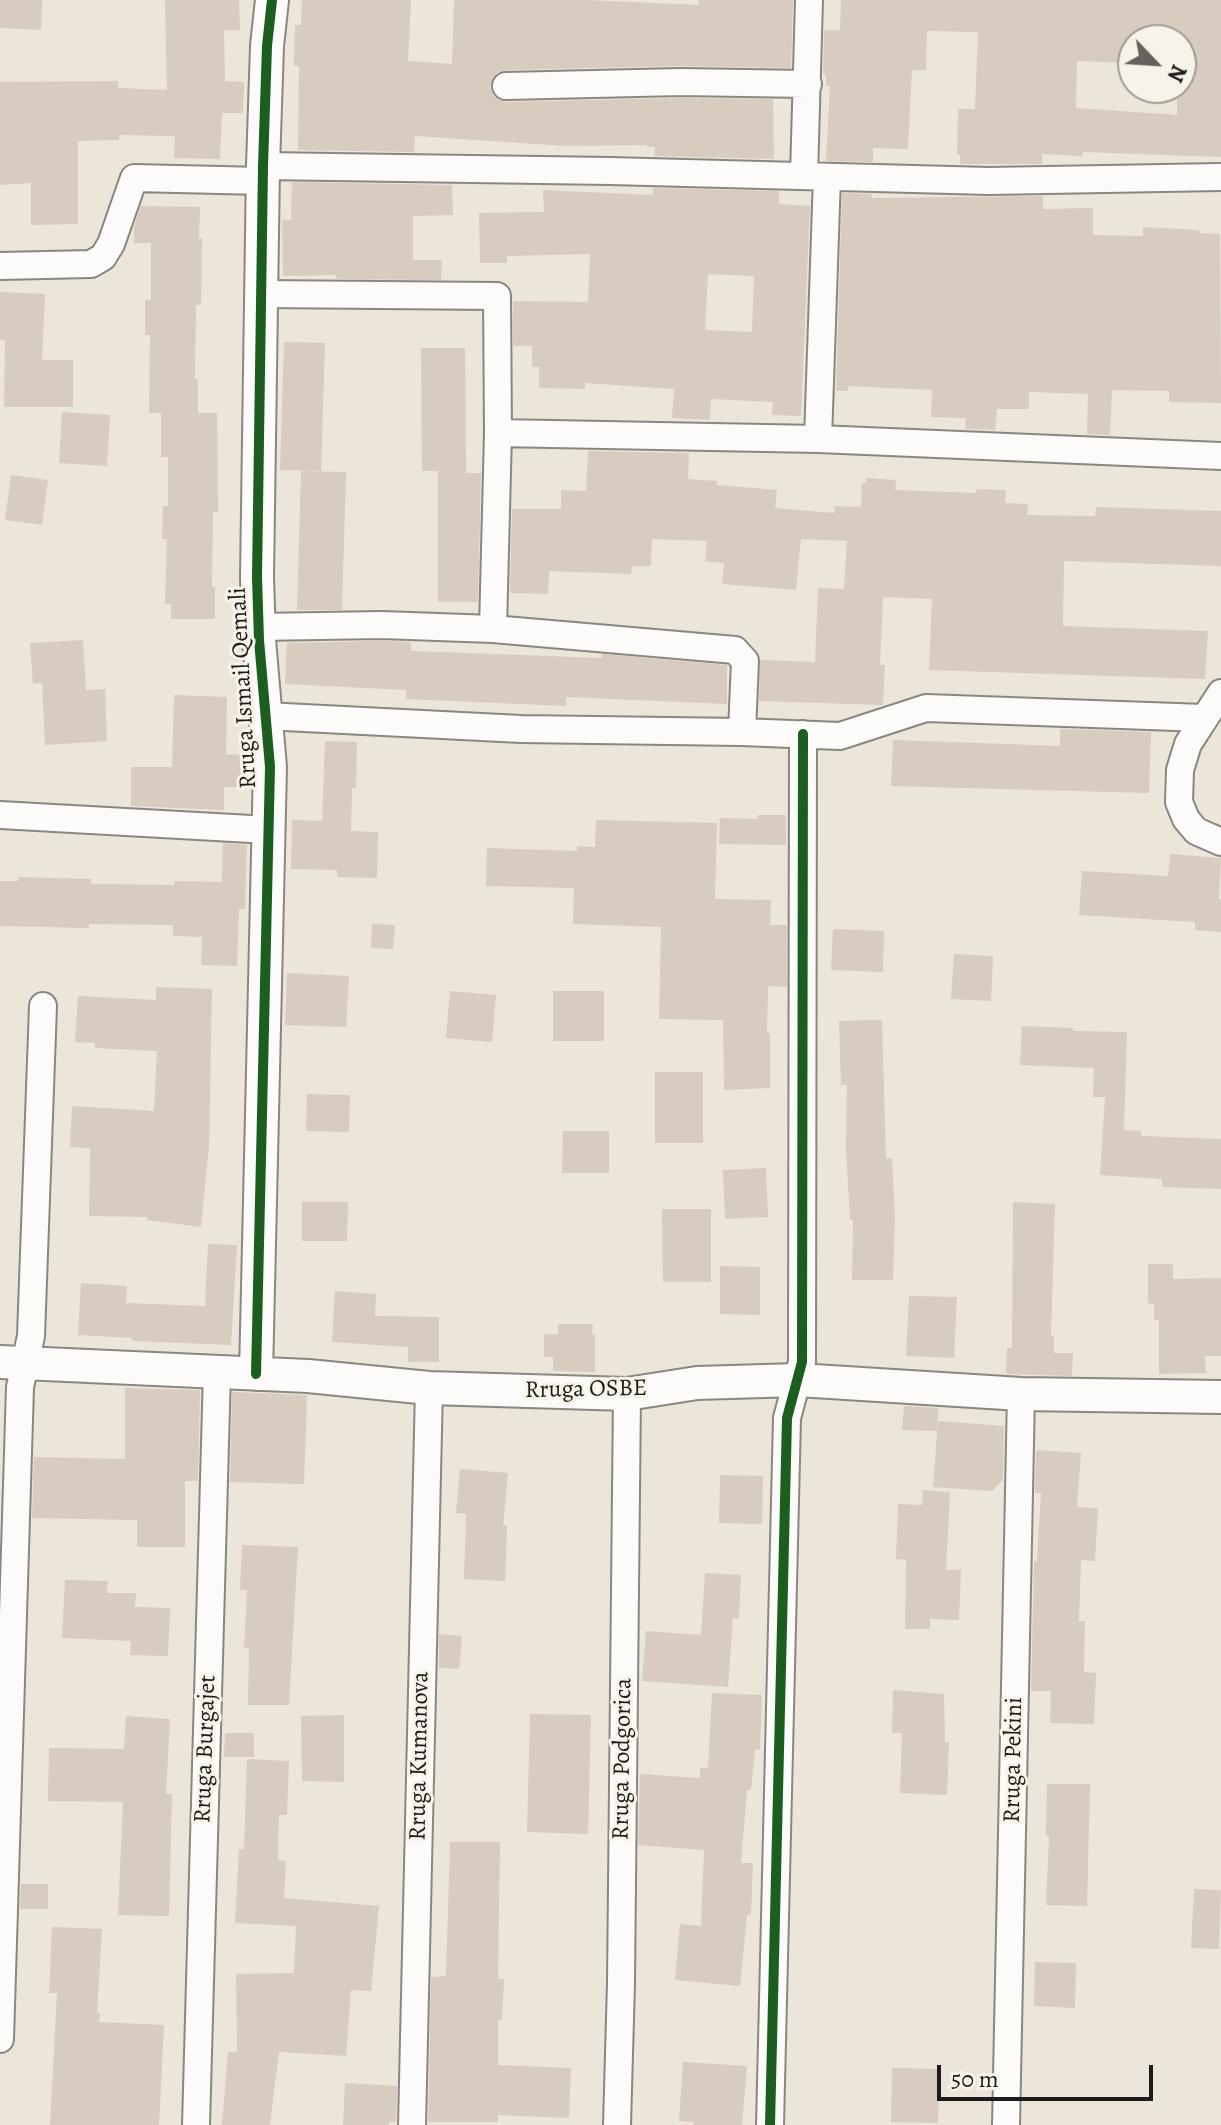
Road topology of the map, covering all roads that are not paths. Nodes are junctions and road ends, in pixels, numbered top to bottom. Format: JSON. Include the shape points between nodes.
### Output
{"nodes":[{"id":1,"x":272,"y":0,"type":"edge"},
{"id":2,"x":809,"y":0,"type":"edge"},
{"id":3,"x":808,"y":84,"type":"junction"},
{"id":4,"x":506,"y":86,"type":"dead end"},
{"id":5,"x":263,"y":174,"type":"junction"},
{"id":6,"x":816,"y":177,"type":"junction"},
{"id":7,"x":1221,"y":177,"type":"edge"},
{"id":8,"x":0,"y":266,"type":"edge"},
{"id":9,"x":261,"y":294,"type":"junction"},
{"id":10,"x":498,"y":433,"type":"junction"},
{"id":11,"x":818,"y":439,"type":"junction"},
{"id":12,"x":1221,"y":456,"type":"edge"},
{"id":13,"x":258,"y":627,"type":"junction"},
{"id":14,"x":493,"y":629,"type":"junction"},
{"id":15,"x":1221,"y":693,"type":"edge"},
{"id":16,"x":265,"y":716,"type":"junction"},
{"id":17,"x":1204,"y":718,"type":"junction"},
{"id":18,"x":742,"y":732,"type":"junction"},
{"id":19,"x":803,"y":734,"type":"junction"},
{"id":20,"x":0,"y":815,"type":"edge"},
{"id":21,"x":269,"y":830,"type":"junction"},
{"id":22,"x":1221,"y":842,"type":"edge"},
{"id":23,"x":43,"y":1006,"type":"dead end"},
{"id":24,"x":12,"y":1362,"type":"edge"},
{"id":25,"x":217,"y":1372,"type":"junction"},
{"id":26,"x":256,"y":1374,"type":"junction"},
{"id":27,"x":798,"y":1380,"type":"junction"},
{"id":28,"x":429,"y":1388,"type":"junction"},
{"id":29,"x":627,"y":1394,"type":"junction"},
{"id":30,"x":1021,"y":1394,"type":"junction"},
{"id":31,"x":1221,"y":1397,"type":"edge"},
{"id":32,"x":0,"y":2039,"type":"edge"},
{"id":33,"x":196,"y":2125,"type":"edge"},
{"id":34,"x":412,"y":2125,"type":"edge"},
{"id":35,"x":617,"y":2125,"type":"edge"},
{"id":36,"x":770,"y":2125,"type":"edge"},
{"id":37,"x":1006,"y":2125,"type":"edge"}],
"edges":[{"from":1,"to":5,"type":"street","name":"Rruga Ismail Qemali"},
{"from":2,"to":3,"type":"street"},
{"from":3,"to":4,"type":"street"},
{"from":3,"to":6,"type":"street"},
{"from":5,"to":6,"type":"street"},
{"from":5,"to":8,"type":"street","via":[[134,178],[103,257],[91,264]]},
{"from":5,"to":9,"type":"street","name":"Rruga Ismail Qemali"},
{"from":6,"to":7,"type":"street"},
{"from":6,"to":11,"type":"street"},
{"from":9,"to":10,"type":"street","via":[[497,296]]},
{"from":9,"to":13,"type":"street","name":"Rruga Ismail Qemali"},
{"from":10,"to":11,"type":"street"},
{"from":10,"to":14,"type":"street"},
{"from":11,"to":12,"type":"street"},
{"from":13,"to":14,"type":"street"},
{"from":13,"to":16,"type":"street","name":"Rruga Ismail Qemali"},
{"from":14,"to":18,"type":"street","via":[[735,650],[745,661]]},
{"from":15,"to":17,"type":"street"},
{"from":16,"to":18,"type":"street","via":[[521,729]]},
{"from":16,"to":21,"type":"street","name":"Rruga Ismail Qemali"},
{"from":17,"to":19,"type":"street","via":[[926,708],[840,736]]},
{"from":17,"to":22,"type":"street","via":[[1180,770],[1179,802],[1196,831]]},
{"from":18,"to":19,"type":"street"},
{"from":19,"to":27,"type":"street"},
{"from":20,"to":21,"type":"street"},
{"from":21,"to":26,"type":"street","name":"Rruga Ismail Qemali"},
{"from":23,"to":24,"type":"street","via":[[31,1336]]},
{"from":24,"to":25,"type":"street","name":"Rruga OSBE"},
{"from":24,"to":32,"type":"street","via":[[19,1402]]},
{"from":25,"to":26,"type":"street","name":"Rruga OSBE"},
{"from":25,"to":33,"type":"street","name":"Rruga Burgajet"},
{"from":26,"to":28,"type":"street","name":"Rruga OSBE"},
{"from":27,"to":29,"type":"street","name":"Rruga OSBE","via":[[697,1383]]},
{"from":27,"to":30,"type":"street","name":"Rruga OSBE"},
{"from":27,"to":36,"type":"street","via":[[787,1418]]},
{"from":28,"to":29,"type":"street","name":"Rruga OSBE"},
{"from":28,"to":34,"type":"street","name":"Rruga Kumanova"},
{"from":29,"to":35,"type":"street","name":"Rruga Podgorica"},
{"from":30,"to":31,"type":"street","name":"Rruga OSBE"},
{"from":30,"to":37,"type":"street","name":"Rruga Pekini"}]}
